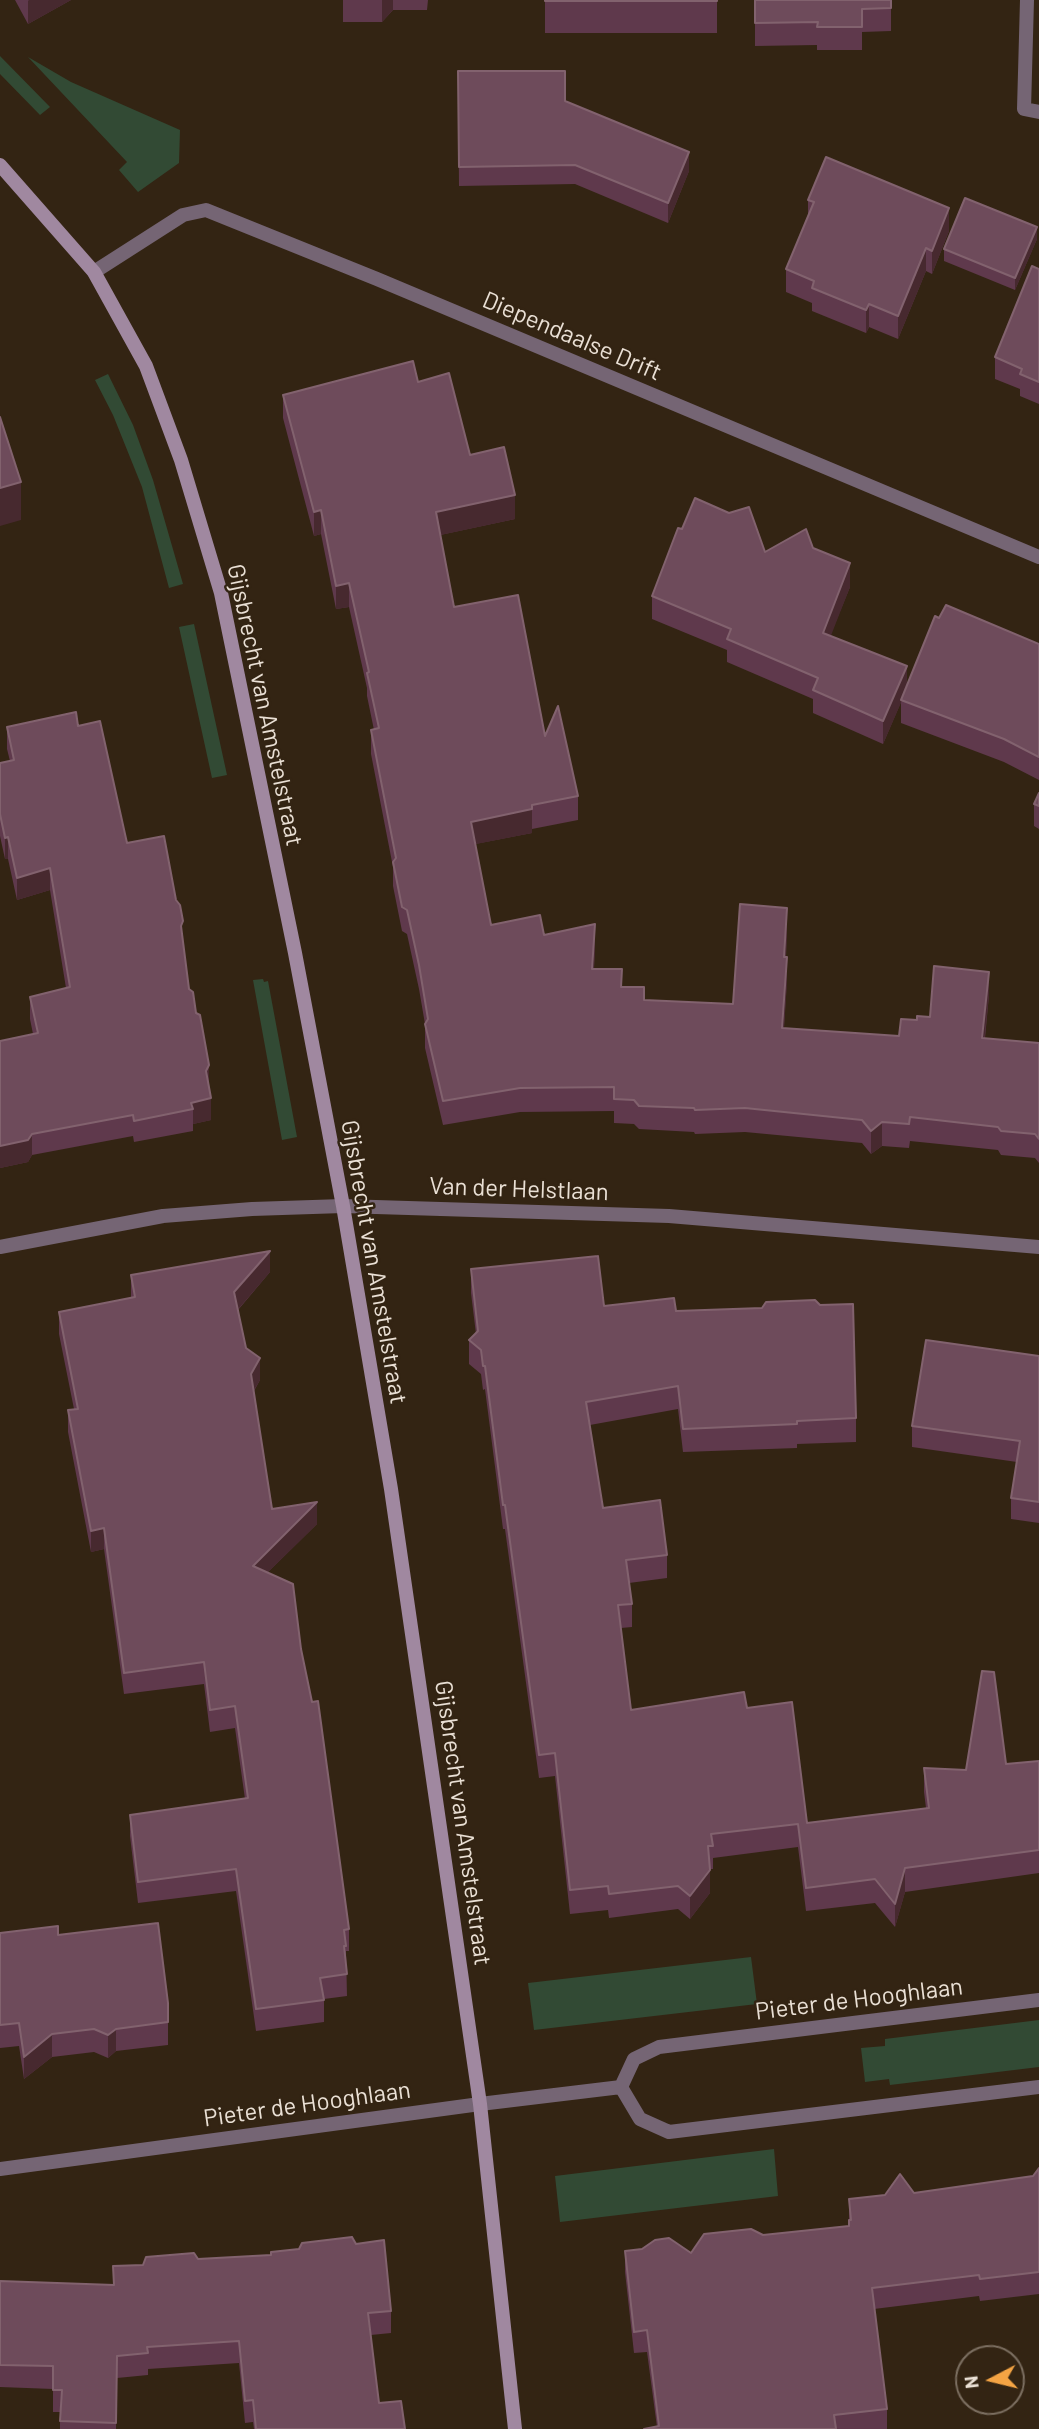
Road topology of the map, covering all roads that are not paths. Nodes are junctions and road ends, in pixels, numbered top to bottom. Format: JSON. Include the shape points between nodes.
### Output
{"nodes":[{"id":1,"x":1027,"y":0,"type":"edge"},
{"id":2,"x":1039,"y":112,"type":"edge"},
{"id":3,"x":0,"y":165,"type":"edge"},
{"id":4,"x":94,"y":272,"type":"junction"},
{"id":5,"x":1039,"y":557,"type":"edge"},
{"id":6,"x":343,"y":1206,"type":"junction"},
{"id":7,"x":0,"y":1247,"type":"edge"},
{"id":8,"x":1039,"y":1247,"type":"edge"},
{"id":9,"x":1039,"y":2000,"type":"edge"},
{"id":10,"x":621,"y":2087,"type":"junction"},
{"id":11,"x":1039,"y":2087,"type":"edge"},
{"id":12,"x":480,"y":2104,"type":"junction"},
{"id":13,"x":0,"y":2169,"type":"edge"},
{"id":14,"x":515,"y":2429,"type":"edge"}],
"edges":[{"from":1,"to":2,"type":"street","via":[[1024,109]]},
{"from":3,"to":4,"type":"street","name":"Gijsbrecht van Amstelstraat"},
{"from":4,"to":5,"type":"street","name":"Diependaalse Drift","via":[[183,215],[206,210]]},
{"from":4,"to":6,"type":"street","name":"Gijsbrecht van Amstelstraat","via":[[146,366],[181,460],[221,593]]},
{"from":6,"to":7,"type":"street","name":"Van der Helstlaan","via":[[163,1216]]},
{"from":6,"to":8,"type":"street","name":"Van der Helstlaan","via":[[669,1216]]},
{"from":6,"to":12,"type":"street","name":"Gijsbrecht van Amstelstraat","via":[[391,1489]]},
{"from":9,"to":10,"type":"street","name":"Pieter de Hooghlaan","via":[[659,2047],[634,2059]]},
{"from":10,"to":11,"type":"street","via":[[640,2119],[669,2132]]},
{"from":10,"to":12,"type":"street","name":"Pieter de Hooghlaan"},
{"from":12,"to":13,"type":"street","name":"Pieter de Hooghlaan"},
{"from":12,"to":14,"type":"street","name":"Gijsbrecht van Amstelstraat"}]}
